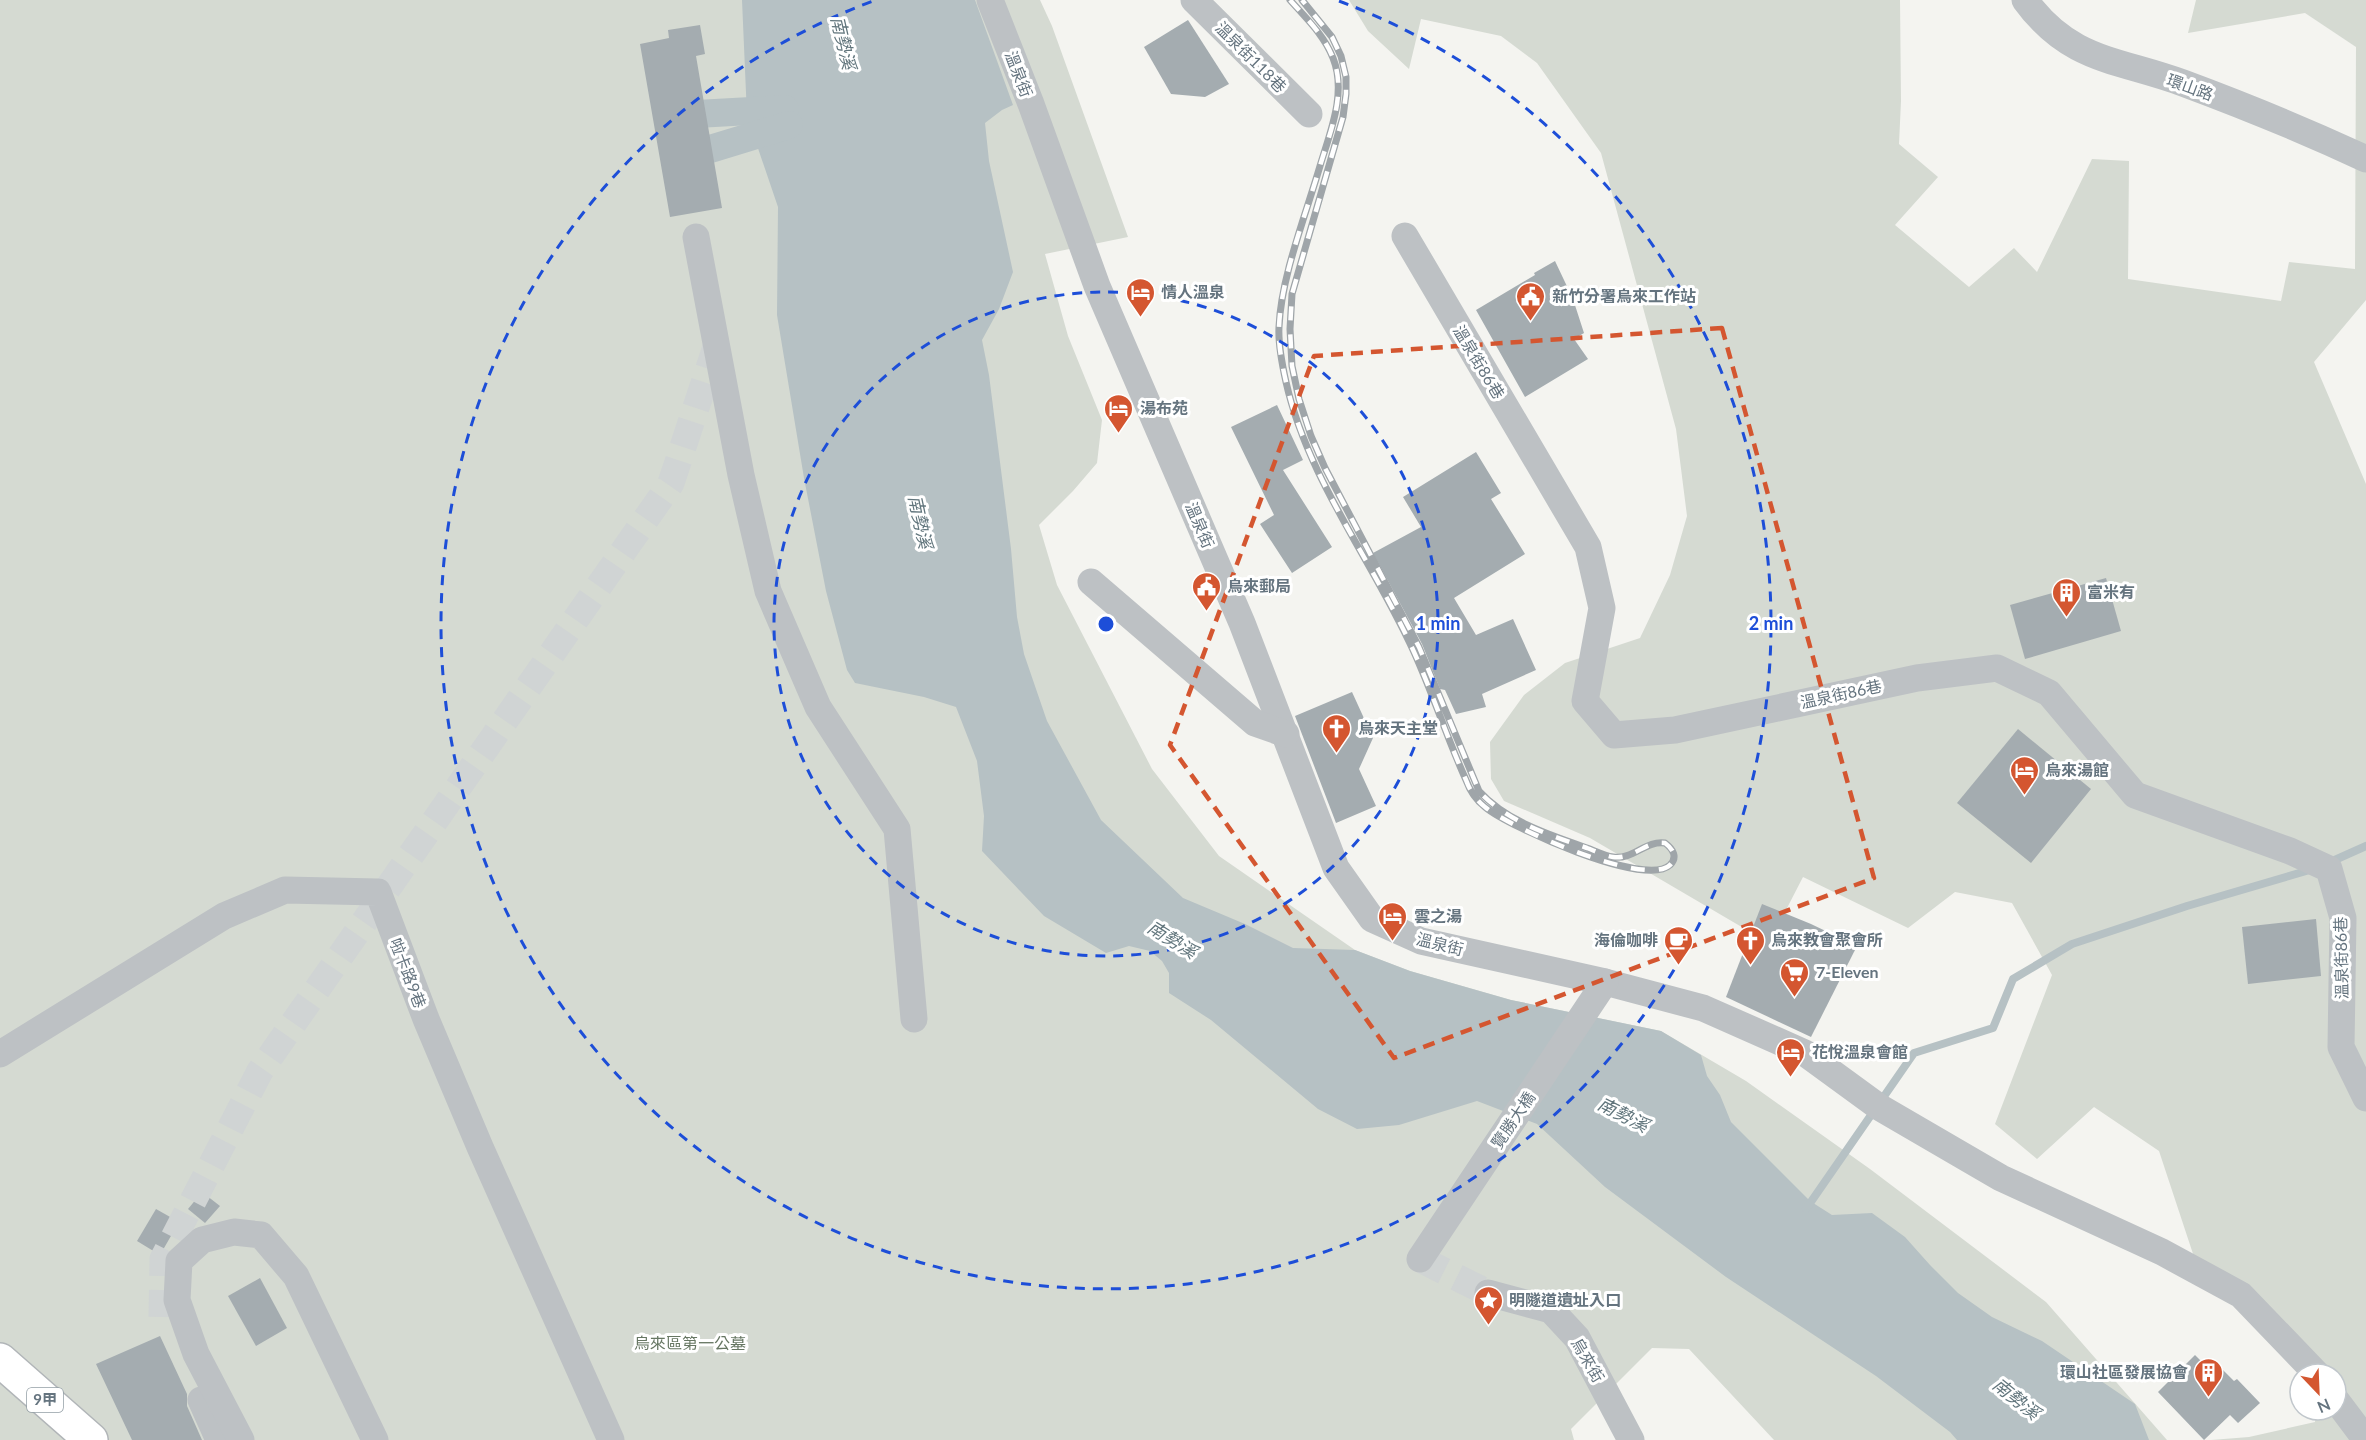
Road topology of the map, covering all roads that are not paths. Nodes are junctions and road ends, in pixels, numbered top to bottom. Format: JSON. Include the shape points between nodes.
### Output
{"nodes":[{"id":1,"x":990,"y":0,"type":"edge"},
{"id":2,"x":1194,"y":0,"type":"edge"},
{"id":3,"x":2025,"y":0,"type":"edge"},
{"id":4,"x":1309,"y":114,"type":"dead end"},
{"id":5,"x":2366,"y":159,"type":"edge"},
{"id":6,"x":1405,"y":236,"type":"dead end"},
{"id":7,"x":696,"y":237,"type":"dead end"},
{"id":8,"x":1091,"y":582,"type":"dead end"},
{"id":9,"x":1286,"y":734,"type":"junction"},
{"id":10,"x":1605,"y":982,"type":"junction"},
{"id":11,"x":914,"y":1019,"type":"dead end"},
{"id":12,"x":0,"y":1054,"type":"edge"},
{"id":13,"x":2366,"y":1098,"type":"edge"},
{"id":14,"x":1420,"y":1259,"type":"dead end"},
{"id":15,"x":1488,"y":1293,"type":"tunnel mouth"},
{"id":16,"x":162,"y":1317,"type":"tunnel mouth"},
{"id":17,"x":0,"y":1360,"type":"edge"},
{"id":18,"x":2305,"y":1362,"type":"edge"},
{"id":19,"x":2348,"y":1415,"type":"edge"},
{"id":20,"x":2364,"y":1436,"type":"edge"},
{"id":21,"x":91,"y":1440,"type":"edge"},
{"id":22,"x":219,"y":1440,"type":"edge"},
{"id":23,"x":241,"y":1440,"type":"edge"},
{"id":24,"x":375,"y":1440,"type":"edge"},
{"id":25,"x":611,"y":1440,"type":"edge"},
{"id":26,"x":1631,"y":1440,"type":"edge"}],
"edges":[{"from":1,"to":9,"type":"street","name":"溫泉街","via":[[1097,286]]},
{"from":2,"to":4,"type":"street","name":"溫泉街118巷"},
{"from":3,"to":5,"type":"street","name":"環山路","via":[[2057,35],[2092,56],[2181,82]]},
{"from":6,"to":13,"type":"street","name":"溫泉街86巷","via":[[1588,547],[1602,608],[1585,702],[1614,735],[1675,730],[1917,678],[1997,668],[2049,693],[2134,795],[2329,869],[2343,918],[2341,1047]]},
{"from":7,"to":11,"type":"street","via":[[741,475],[768,591],[818,707],[897,829]]},
{"from":8,"to":9,"type":"street","via":[[1255,723]]},
{"from":9,"to":10,"type":"street","name":"溫泉街","via":[[1336,868],[1372,919],[1421,941]]},
{"from":10,"to":14,"type":"street","name":"覽勝大橋"},
{"from":10,"to":18,"type":"street","name":"溫泉街","via":[[1703,1008],[1805,1053],[1879,1107],[2001,1178],[2162,1252],[2241,1295]]},
{"from":12,"to":25,"type":"street","name":"啦卡路9巷","via":[[224,916],[285,890],[378,892],[466,1115]]},
{"from":15,"to":26,"type":"street","name":"烏來街","via":[[1551,1310],[1578,1338]]},
{"from":16,"to":22,"type":"street"},
{"from":17,"to":21,"type":"main road","number":"9甲"},
{"from":19,"to":20,"type":"street"},
{"from":23,"to":24,"type":"street","via":[[196,1354],[177,1300],[179,1261],[202,1240],[234,1232],[261,1234],[297,1276]]}]}
